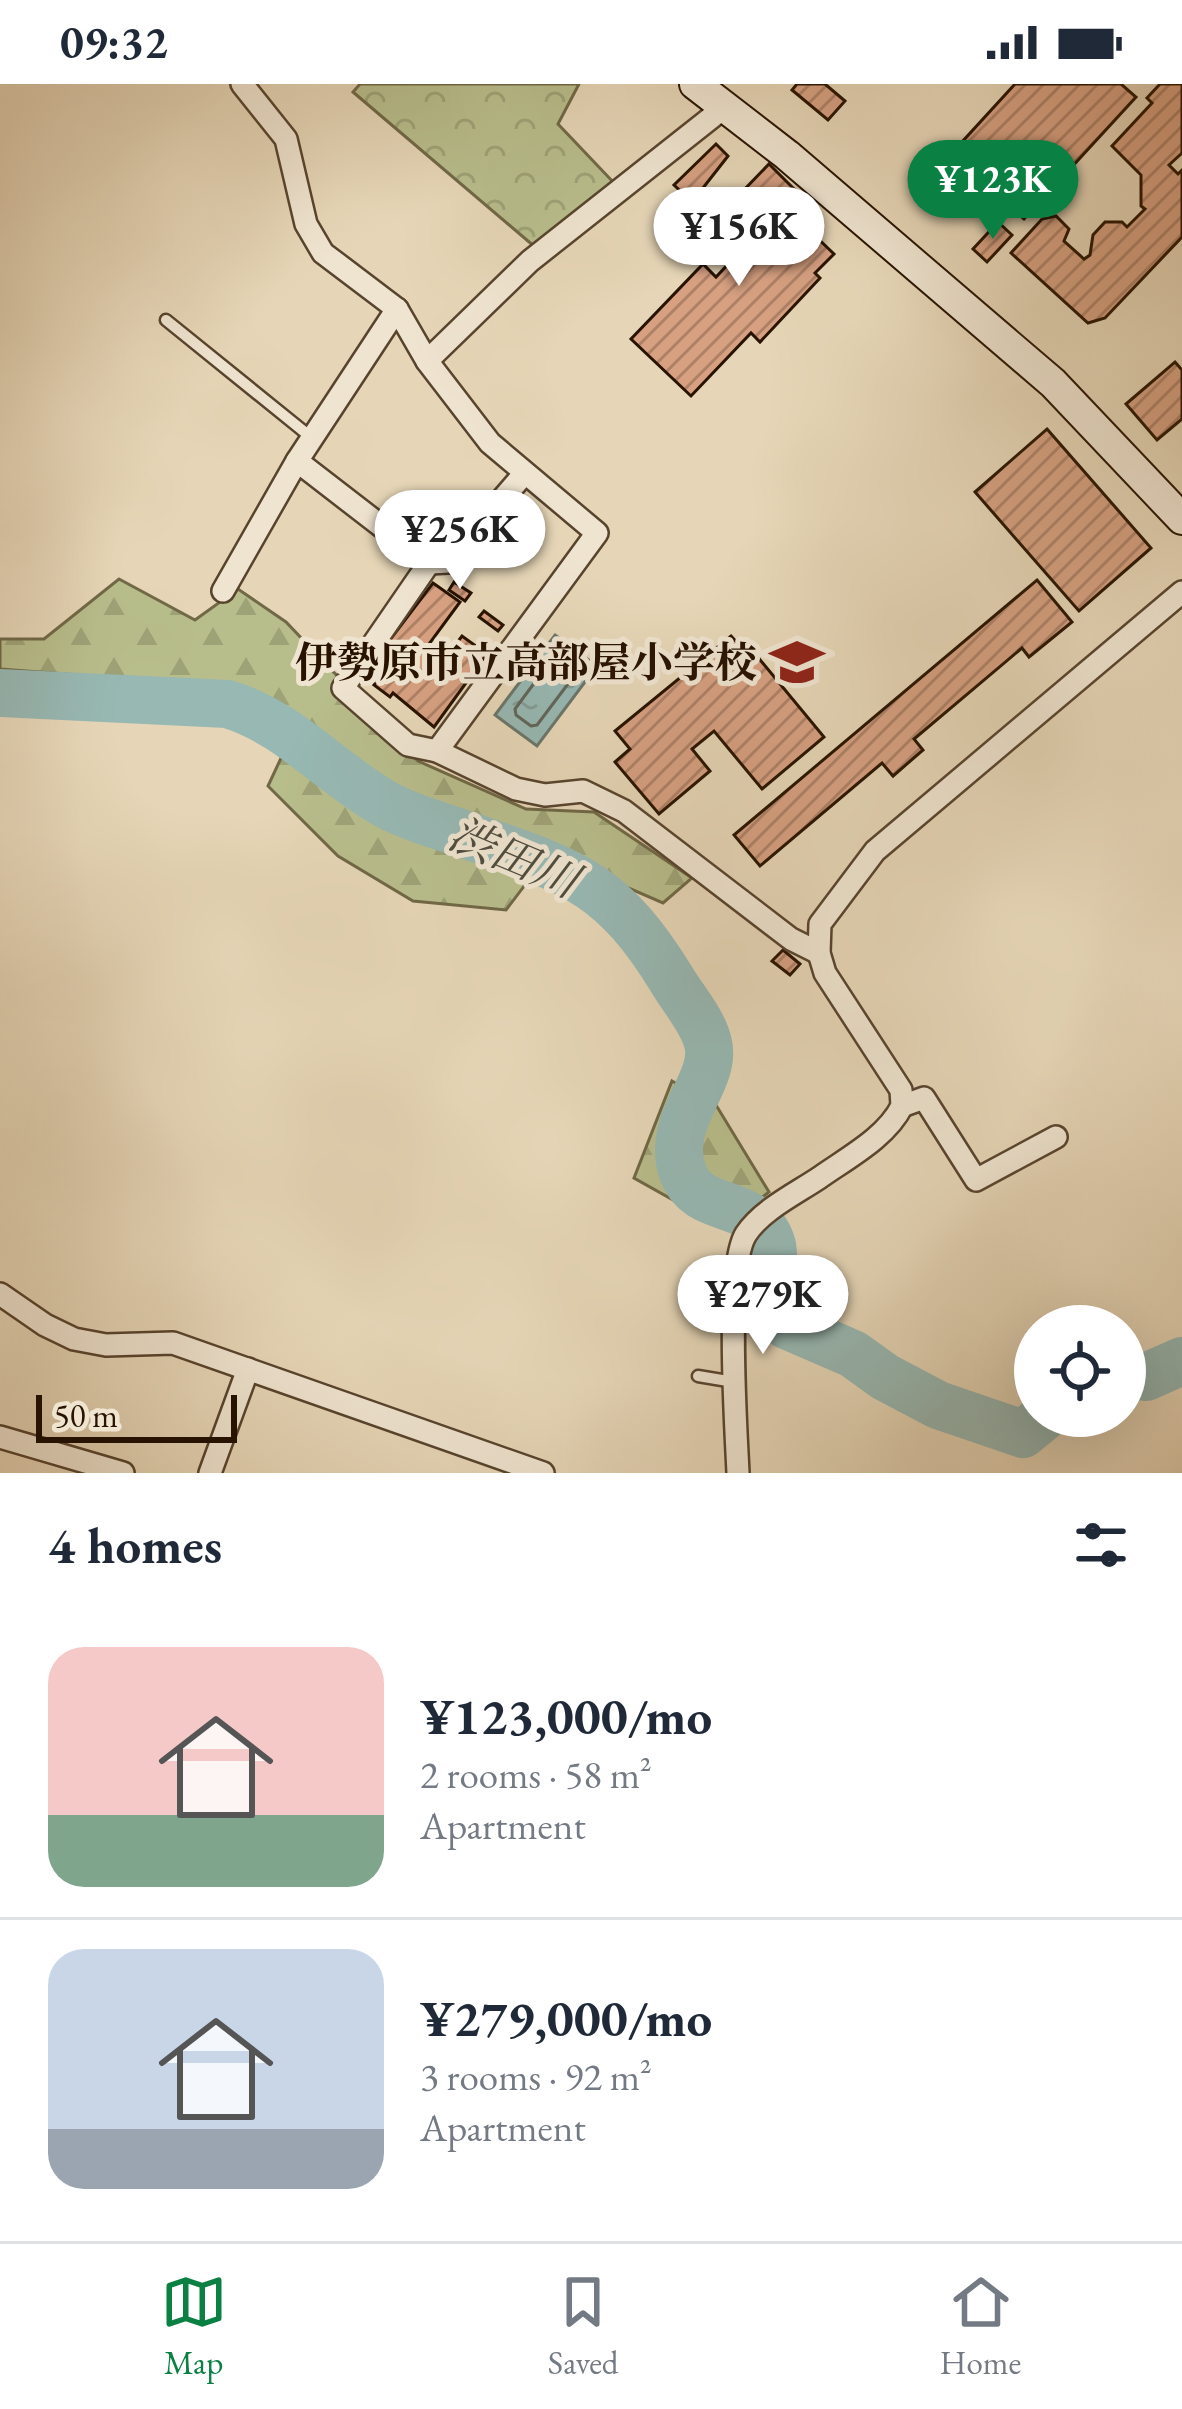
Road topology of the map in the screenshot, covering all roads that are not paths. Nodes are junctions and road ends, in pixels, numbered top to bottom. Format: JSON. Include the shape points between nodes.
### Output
{"nodes":[{"id":1,"x":242,"y":84,"type":"edge"},
{"id":2,"x":695,"y":84,"type":"edge"},
{"id":3,"x":726,"y":106,"type":"junction"},
{"id":4,"x":397,"y":309,"type":"junction"},
{"id":5,"x":166,"y":320,"type":"dead end"},
{"id":6,"x":427,"y":361,"type":"junction"},
{"id":7,"x":312,"y":438,"type":"junction"},
{"id":8,"x":297,"y":461,"type":"junction"},
{"id":9,"x":524,"y":474,"type":"junction"},
{"id":10,"x":1182,"y":519,"type":"edge"},
{"id":11,"x":429,"y":563,"type":"junction"},
{"id":12,"x":223,"y":590,"type":"dead end"},
{"id":13,"x":1182,"y":592,"type":"edge"},
{"id":14,"x":437,"y":751,"type":"junction"},
{"id":15,"x":819,"y":953,"type":"junction"},
{"id":16,"x":902,"y":1106,"type":"junction"},
{"id":17,"x":1057,"y":1137,"type":"dead end"},
{"id":18,"x":1024,"y":1154,"type":"junction"},
{"id":19,"x":1034,"y":1178,"type":"dead end"},
{"id":20,"x":0,"y":1294,"type":"edge"},
{"id":21,"x":248,"y":1369,"type":"junction"},
{"id":22,"x":698,"y":1376,"type":"dead end"},
{"id":23,"x":734,"y":1382,"type":"junction"},
{"id":24,"x":0,"y":1437,"type":"edge"},
{"id":25,"x":123,"y":1473,"type":"edge"},
{"id":26,"x":210,"y":1473,"type":"edge"},
{"id":27,"x":543,"y":1473,"type":"edge"},
{"id":28,"x":738,"y":1473,"type":"edge"}],
"edges":[{"from":1,"to":4,"type":"street","via":[[286,139],[306,224],[323,254]]},
{"from":2,"to":3,"type":"street"},
{"from":3,"to":6,"type":"street","via":[[530,261]]},
{"from":3,"to":10,"type":"street","via":[[1053,383]]},
{"from":4,"to":6,"type":"street"},
{"from":4,"to":7,"type":"street"},
{"from":5,"to":7,"type":"lane"},
{"from":6,"to":9,"type":"street"},
{"from":7,"to":8,"type":"street"},
{"from":8,"to":11,"type":"street"},
{"from":8,"to":12,"type":"street"},
{"from":9,"to":11,"type":"street","via":[[448,562]]},
{"from":9,"to":14,"type":"street","via":[[597,533]]},
{"from":11,"to":14,"type":"street","via":[[344,688],[408,745]]},
{"from":13,"to":15,"type":"street","via":[[875,851],[820,924]]},
{"from":14,"to":15,"type":"street","via":[[516,789],[583,791],[624,811]]},
{"from":15,"to":16,"type":"street","via":[[901,1090]]},
{"from":16,"to":18,"type":"street","via":[[925,1098],[976,1180]]},
{"from":16,"to":23,"type":"street","via":[[874,1139],[748,1231],[737,1252]]},
{"from":17,"to":18,"type":"street"},
{"from":18,"to":19,"type":"street"},
{"from":20,"to":21,"type":"street","via":[[74,1339],[173,1343]]},
{"from":21,"to":26,"type":"street"},
{"from":21,"to":27,"type":"street"},
{"from":22,"to":23,"type":"lane"},
{"from":23,"to":28,"type":"street"},
{"from":24,"to":25,"type":"street"}]}
